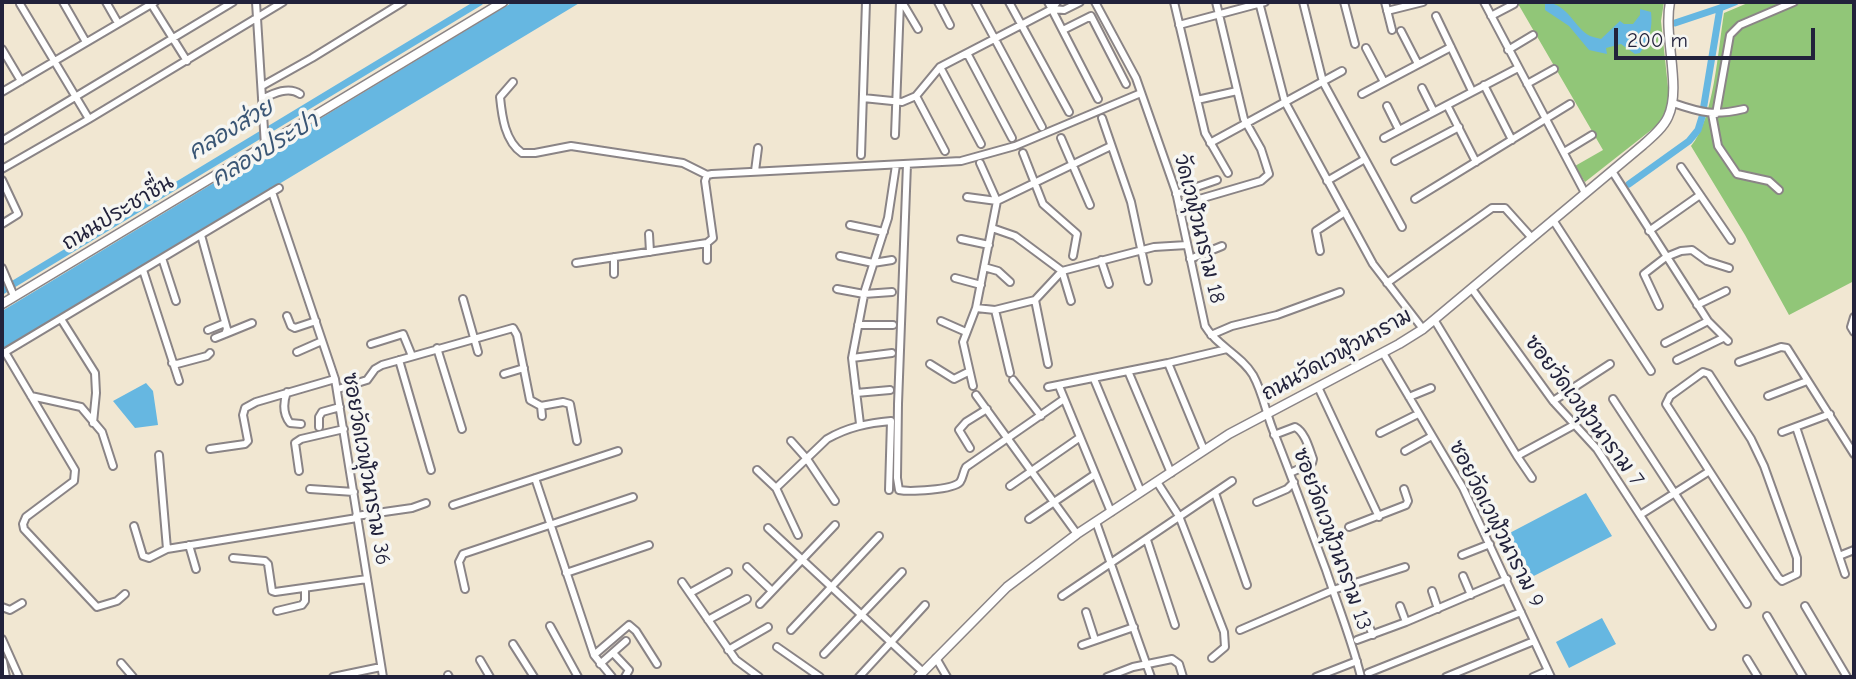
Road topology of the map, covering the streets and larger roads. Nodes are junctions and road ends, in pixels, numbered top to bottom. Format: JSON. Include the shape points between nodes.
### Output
{"nodes":[{"id":1,"x":63,"y":2,"type":"edge"},
{"id":2,"x":106,"y":2,"type":"edge"},
{"id":3,"x":152,"y":2,"type":"edge"},
{"id":4,"x":233,"y":2,"type":"edge"},
{"id":5,"x":256,"y":2,"type":"edge"},
{"id":6,"x":284,"y":2,"type":"edge"},
{"id":7,"x":403,"y":2,"type":"edge"},
{"id":8,"x":503,"y":2,"type":"edge"},
{"id":9,"x":866,"y":2,"type":"edge"},
{"id":10,"x":901,"y":2,"type":"edge"},
{"id":11,"x":938,"y":2,"type":"edge"},
{"id":12,"x":975,"y":2,"type":"edge"},
{"id":13,"x":1009,"y":2,"type":"edge"},
{"id":14,"x":1057,"y":2,"type":"edge"},
{"id":15,"x":1080,"y":2,"type":"edge"},
{"id":16,"x":1095,"y":2,"type":"edge"},
{"id":17,"x":1174,"y":2,"type":"edge"},
{"id":18,"x":1216,"y":2,"type":"edge"},
{"id":19,"x":1261,"y":2,"type":"edge"},
{"id":20,"x":1303,"y":2,"type":"edge"},
{"id":21,"x":1344,"y":2,"type":"edge"},
{"id":22,"x":1385,"y":2,"type":"edge"},
{"id":23,"x":1423,"y":2,"type":"edge"},
{"id":24,"x":1484,"y":2,"type":"edge"},
{"id":25,"x":1670,"y":2,"type":"edge"},
{"id":26,"x":1794,"y":2,"type":"edge"},
{"id":27,"x":20,"y":4,"type":"dead end"},
{"id":28,"x":1514,"y":4,"type":"dead end"},
{"id":29,"x":1050,"y":5,"type":"edge"},
{"id":30,"x":1387,"y":10,"type":"junction"},
{"id":31,"x":1219,"y":14,"type":"junction"},
{"id":32,"x":1436,"y":16,"type":"dead end"},
{"id":33,"x":1491,"y":16,"type":"junction"},
{"id":34,"x":257,"y":18,"type":"junction"},
{"id":35,"x":118,"y":23,"type":"junction"},
{"id":36,"x":950,"y":25,"type":"dead end"},
{"id":37,"x":1022,"y":25,"type":"junction"},
{"id":38,"x":1179,"y":25,"type":"junction"},
{"id":39,"x":918,"y":29,"type":"dead end"},
{"id":40,"x":1063,"y":30,"type":"junction"},
{"id":41,"x":1392,"y":30,"type":"dead end"},
{"id":42,"x":1401,"y":31,"type":"dead end"},
{"id":43,"x":1533,"y":35,"type":"dead end"},
{"id":44,"x":995,"y":38,"type":"junction"},
{"id":45,"x":173,"y":39,"type":"junction"},
{"id":46,"x":86,"y":42,"type":"junction"},
{"id":47,"x":1355,"y":44,"type":"dead end"},
{"id":48,"x":1451,"y":47,"type":"junction"},
{"id":49,"x":2,"y":48,"type":"edge"},
{"id":50,"x":1366,"y":48,"type":"dead end"},
{"id":51,"x":1508,"y":50,"type":"junction"},
{"id":52,"x":967,"y":53,"type":"junction"},
{"id":53,"x":55,"y":61,"type":"junction"},
{"id":54,"x":187,"y":61,"type":"junction"},
{"id":55,"x":1418,"y":64,"type":"junction"},
{"id":56,"x":940,"y":67,"type":"junction"},
{"id":57,"x":1518,"y":68,"type":"junction"},
{"id":58,"x":1553,"y":69,"type":"dead end"},
{"id":59,"x":1342,"y":71,"type":"dead end"},
{"id":60,"x":21,"y":81,"type":"junction"},
{"id":61,"x":513,"y":82,"type":"dead end"},
{"id":62,"x":1323,"y":82,"type":"junction"},
{"id":63,"x":1384,"y":82,"type":"junction"},
{"id":64,"x":1126,"y":84,"type":"dead end"},
{"id":65,"x":1527,"y":84,"type":"junction"},
{"id":66,"x":1484,"y":85,"type":"junction"},
{"id":67,"x":262,"y":86,"type":"junction"},
{"id":68,"x":1422,"y":88,"type":"dead end"},
{"id":69,"x":1237,"y":91,"type":"junction"},
{"id":70,"x":1472,"y":91,"type":"junction"},
{"id":71,"x":2,"y":92,"type":"edge"},
{"id":72,"x":1141,"y":93,"type":"junction"},
{"id":73,"x":300,"y":94,"type":"dead end"},
{"id":74,"x":1362,"y":94,"type":"dead end"},
{"id":75,"x":916,"y":96,"type":"junction"},
{"id":76,"x":76,"y":97,"type":"junction"},
{"id":77,"x":863,"y":98,"type":"junction"},
{"id":78,"x":262,"y":99,"type":"junction"},
{"id":79,"x":1098,"y":99,"type":"dead end"},
{"id":80,"x":1197,"y":100,"type":"junction"},
{"id":81,"x":896,"y":102,"type":"junction"},
{"id":82,"x":1285,"y":102,"type":"junction"},
{"id":83,"x":1673,"y":103,"type":"junction"},
{"id":84,"x":1570,"y":104,"type":"dead end"},
{"id":85,"x":1387,"y":106,"type":"dead end"},
{"id":86,"x":1447,"y":106,"type":"junction"},
{"id":87,"x":1744,"y":109,"type":"dead end"},
{"id":88,"x":1069,"y":112,"type":"dead end"},
{"id":89,"x":1434,"y":112,"type":"junction"},
{"id":90,"x":1712,"y":114,"type":"junction"},
{"id":91,"x":1102,"y":118,"type":"dead end"},
{"id":92,"x":1546,"y":119,"type":"junction"},
{"id":93,"x":89,"y":120,"type":"junction"},
{"id":94,"x":264,"y":120,"type":"junction"},
{"id":95,"x":1246,"y":124,"type":"junction"},
{"id":96,"x":1042,"y":127,"type":"dead end"},
{"id":97,"x":1459,"y":127,"type":"junction"},
{"id":98,"x":1399,"y":131,"type":"junction"},
{"id":99,"x":895,"y":135,"type":"dead end"},
{"id":100,"x":1592,"y":135,"type":"dead end"},
{"id":101,"x":1012,"y":138,"type":"dead end"},
{"id":102,"x":1061,"y":138,"type":"dead end"},
{"id":103,"x":1384,"y":138,"type":"dead end"},
{"id":104,"x":1512,"y":140,"type":"junction"},
{"id":105,"x":2,"y":141,"type":"edge"},
{"id":106,"x":274,"y":141,"type":"junction"},
{"id":107,"x":1210,"y":143,"type":"junction"},
{"id":108,"x":981,"y":144,"type":"dead end"},
{"id":109,"x":265,"y":146,"type":"junction"},
{"id":110,"x":1111,"y":146,"type":"junction"},
{"id":111,"x":758,"y":148,"type":"dead end"},
{"id":112,"x":946,"y":151,"type":"dead end"},
{"id":113,"x":1564,"y":152,"type":"junction"},
{"id":114,"x":1023,"y":153,"type":"dead end"},
{"id":115,"x":861,"y":155,"type":"dead end"},
{"id":116,"x":1365,"y":159,"type":"junction"},
{"id":117,"x":1395,"y":161,"type":"dead end"},
{"id":118,"x":1476,"y":162,"type":"junction"},
{"id":119,"x":980,"y":163,"type":"dead end"},
{"id":120,"x":907,"y":164,"type":"junction"},
{"id":121,"x":1072,"y":164,"type":"junction"},
{"id":122,"x":896,"y":165,"type":"junction"},
{"id":123,"x":1681,"y":167,"type":"dead end"},
{"id":124,"x":2,"y":169,"type":"edge"},
{"id":125,"x":755,"y":171,"type":"junction"},
{"id":126,"x":1612,"y":171,"type":"junction"},
{"id":127,"x":1228,"y":173,"type":"dead end"},
{"id":128,"x":707,"y":176,"type":"junction"},
{"id":129,"x":2,"y":180,"type":"edge"},
{"id":130,"x":1217,"y":180,"type":"dead end"},
{"id":131,"x":1035,"y":181,"type":"junction"},
{"id":132,"x":1327,"y":181,"type":"junction"},
{"id":133,"x":279,"y":188,"type":"dead end"},
{"id":134,"x":1779,"y":190,"type":"dead end"},
{"id":135,"x":272,"y":192,"type":"junction"},
{"id":136,"x":1585,"y":193,"type":"junction"},
{"id":137,"x":1176,"y":194,"type":"junction"},
{"id":138,"x":1700,"y":195,"type":"junction"},
{"id":139,"x":967,"y":197,"type":"dead end"},
{"id":140,"x":1415,"y":199,"type":"dead end"},
{"id":141,"x":997,"y":201,"type":"junction"},
{"id":142,"x":1090,"y":205,"type":"dead end"},
{"id":143,"x":1178,"y":205,"type":"junction"},
{"id":144,"x":1345,"y":212,"type":"junction"},
{"id":145,"x":1553,"y":220,"type":"junction"},
{"id":146,"x":2,"y":224,"type":"edge"},
{"id":147,"x":850,"y":225,"type":"dead end"},
{"id":148,"x":1402,"y":227,"type":"dead end"},
{"id":149,"x":992,"y":228,"type":"junction"},
{"id":150,"x":1650,"y":231,"type":"junction"},
{"id":151,"x":884,"y":232,"type":"junction"},
{"id":152,"x":201,"y":235,"type":"junction"},
{"id":153,"x":1532,"y":237,"type":"junction"},
{"id":154,"x":961,"y":239,"type":"dead end"},
{"id":155,"x":1731,"y":240,"type":"dead end"},
{"id":156,"x":706,"y":243,"type":"junction"},
{"id":157,"x":989,"y":245,"type":"junction"},
{"id":158,"x":1187,"y":245,"type":"junction"},
{"id":159,"x":1222,"y":246,"type":"dead end"},
{"id":160,"x":1140,"y":250,"type":"junction"},
{"id":161,"x":1320,"y":251,"type":"dead end"},
{"id":162,"x":840,"y":256,"type":"dead end"},
{"id":163,"x":1073,"y":256,"type":"dead end"},
{"id":164,"x":614,"y":257,"type":"junction"},
{"id":165,"x":1666,"y":257,"type":"junction"},
{"id":166,"x":162,"y":258,"type":"junction"},
{"id":167,"x":1190,"y":259,"type":"junction"},
{"id":168,"x":707,"y":260,"type":"dead end"},
{"id":169,"x":892,"y":260,"type":"dead end"},
{"id":170,"x":1101,"y":260,"type":"junction"},
{"id":171,"x":873,"y":263,"type":"junction"},
{"id":172,"x":576,"y":264,"type":"dead end"},
{"id":173,"x":984,"y":267,"type":"junction"},
{"id":174,"x":2,"y":268,"type":"edge"},
{"id":175,"x":1729,"y":268,"type":"dead end"},
{"id":176,"x":143,"y":270,"type":"junction"},
{"id":177,"x":1062,"y":271,"type":"junction"},
{"id":178,"x":614,"y":274,"type":"dead end"},
{"id":179,"x":955,"y":278,"type":"dead end"},
{"id":180,"x":1148,"y":281,"type":"dead end"},
{"id":181,"x":1010,"y":282,"type":"dead end"},
{"id":182,"x":1387,"y":283,"type":"junction"},
{"id":183,"x":1109,"y":284,"type":"dead end"},
{"id":184,"x":981,"y":285,"type":"junction"},
{"id":185,"x":837,"y":289,"type":"dead end"},
{"id":186,"x":1472,"y":289,"type":"junction"},
{"id":187,"x":1726,"y":291,"type":"dead end"},
{"id":188,"x":892,"y":292,"type":"dead end"},
{"id":189,"x":1340,"y":292,"type":"dead end"},
{"id":190,"x":864,"y":293,"type":"junction"},
{"id":191,"x":14,"y":296,"type":"junction"},
{"id":192,"x":463,"y":299,"type":"dead end"},
{"id":193,"x":1035,"y":300,"type":"junction"},
{"id":194,"x":1071,"y":300,"type":"dead end"},
{"id":195,"x":176,"y":301,"type":"dead end"},
{"id":196,"x":2,"y":304,"type":"edge"},
{"id":197,"x":1697,"y":305,"type":"junction"},
{"id":198,"x":1659,"y":306,"type":"dead end"},
{"id":199,"x":976,"y":308,"type":"junction"},
{"id":200,"x":995,"y":310,"type":"junction"},
{"id":201,"x":288,"y":316,"type":"dead end"},
{"id":202,"x":1854,"y":317,"type":"edge"},
{"id":203,"x":61,"y":319,"type":"junction"},
{"id":204,"x":1435,"y":320,"type":"junction"},
{"id":205,"x":316,"y":321,"type":"junction"},
{"id":206,"x":941,"y":321,"type":"dead end"},
{"id":207,"x":1708,"y":321,"type":"junction"},
{"id":208,"x":225,"y":323,"type":"junction"},
{"id":209,"x":252,"y":323,"type":"dead end"},
{"id":210,"x":858,"y":325,"type":"junction"},
{"id":211,"x":893,"y":325,"type":"dead end"},
{"id":212,"x":1423,"y":329,"type":"junction"},
{"id":213,"x":208,"y":330,"type":"dead end"},
{"id":214,"x":966,"y":332,"type":"junction"},
{"id":215,"x":1854,"y":332,"type":"edge"},
{"id":216,"x":225,"y":334,"type":"junction"},
{"id":217,"x":1211,"y":335,"type":"junction"},
{"id":218,"x":215,"y":338,"type":"dead end"},
{"id":219,"x":474,"y":338,"type":"junction"},
{"id":220,"x":322,"y":341,"type":"junction"},
{"id":221,"x":1665,"y":342,"type":"dead end"},
{"id":222,"x":371,"y":344,"type":"dead end"},
{"id":223,"x":437,"y":348,"type":"junction"},
{"id":224,"x":1227,"y":349,"type":"junction"},
{"id":225,"x":297,"y":352,"type":"dead end"},
{"id":226,"x":478,"y":352,"type":"dead end"},
{"id":227,"x":3,"y":353,"type":"edge"},
{"id":228,"x":210,"y":353,"type":"dead end"},
{"id":229,"x":892,"y":353,"type":"dead end"},
{"id":230,"x":1383,"y":353,"type":"junction"},
{"id":231,"x":412,"y":356,"type":"junction"},
{"id":232,"x":852,"y":358,"type":"junction"},
{"id":233,"x":399,"y":360,"type":"junction"},
{"id":234,"x":1677,"y":360,"type":"dead end"},
{"id":235,"x":1739,"y":362,"type":"dead end"},
{"id":236,"x":172,"y":363,"type":"junction"},
{"id":237,"x":1168,"y":363,"type":"junction"},
{"id":238,"x":1048,"y":364,"type":"dead end"},
{"id":239,"x":1610,"y":364,"type":"dead end"},
{"id":240,"x":930,"y":365,"type":"dead end"},
{"id":241,"x":524,"y":368,"type":"junction"},
{"id":242,"x":1128,"y":371,"type":"junction"},
{"id":243,"x":1651,"y":371,"type":"dead end"},
{"id":244,"x":968,"y":372,"type":"junction"},
{"id":245,"x":1010,"y":373,"type":"dead end"},
{"id":246,"x":503,"y":374,"type":"dead end"},
{"id":247,"x":335,"y":379,"type":"junction"},
{"id":248,"x":1094,"y":379,"type":"junction"},
{"id":249,"x":1013,"y":380,"type":"dead end"},
{"id":250,"x":179,"y":381,"type":"dead end"},
{"id":251,"x":1807,"y":382,"type":"junction"},
{"id":252,"x":973,"y":386,"type":"dead end"},
{"id":253,"x":1059,"y":386,"type":"junction"},
{"id":254,"x":1048,"y":387,"type":"dead end"},
{"id":255,"x":1318,"y":387,"type":"junction"},
{"id":256,"x":1431,"y":388,"type":"dead end"},
{"id":257,"x":338,"y":389,"type":"junction"},
{"id":258,"x":890,"y":390,"type":"dead end"},
{"id":259,"x":287,"y":392,"type":"junction"},
{"id":260,"x":856,"y":393,"type":"junction"},
{"id":261,"x":976,"y":395,"type":"dead end"},
{"id":262,"x":31,"y":396,"type":"junction"},
{"id":263,"x":1768,"y":396,"type":"dead end"},
{"id":264,"x":1409,"y":397,"type":"junction"},
{"id":265,"x":1065,"y":399,"type":"junction"},
{"id":266,"x":1613,"y":399,"type":"dead end"},
{"id":267,"x":1553,"y":401,"type":"junction"},
{"id":268,"x":541,"y":406,"type":"junction"},
{"id":269,"x":340,"y":407,"type":"junction"},
{"id":270,"x":987,"y":409,"type":"junction"},
{"id":271,"x":1269,"y":413,"type":"junction"},
{"id":272,"x":1418,"y":414,"type":"junction"},
{"id":273,"x":1830,"y":414,"type":"junction"},
{"id":274,"x":542,"y":416,"type":"dead end"},
{"id":275,"x":1041,"y":416,"type":"junction"},
{"id":276,"x":93,"y":422,"type":"junction"},
{"id":277,"x":301,"y":424,"type":"dead end"},
{"id":278,"x":860,"y":424,"type":"junction"},
{"id":279,"x":1574,"y":425,"type":"junction"},
{"id":280,"x":319,"y":427,"type":"dead end"},
{"id":281,"x":1796,"y":427,"type":"junction"},
{"id":282,"x":344,"y":429,"type":"junction"},
{"id":283,"x":461,"y":429,"type":"dead end"},
{"id":284,"x":1782,"y":432,"type":"dead end"},
{"id":285,"x":1380,"y":433,"type":"dead end"},
{"id":286,"x":1274,"y":435,"type":"junction"},
{"id":287,"x":1432,"y":436,"type":"junction"},
{"id":288,"x":1010,"y":438,"type":"junction"},
{"id":289,"x":1079,"y":438,"type":"junction"},
{"id":290,"x":577,"y":441,"type":"dead end"},
{"id":291,"x":791,"y":441,"type":"dead end"},
{"id":292,"x":970,"y":448,"type":"dead end"},
{"id":293,"x":210,"y":449,"type":"dead end"},
{"id":294,"x":1204,"y":450,"type":"junction"},
{"id":295,"x":618,"y":451,"type":"dead end"},
{"id":296,"x":1405,"y":451,"type":"dead end"},
{"id":297,"x":1854,"y":454,"type":"edge"},
{"id":298,"x":159,"y":455,"type":"dead end"},
{"id":299,"x":1517,"y":456,"type":"junction"},
{"id":300,"x":807,"y":459,"type":"junction"},
{"id":301,"x":113,"y":466,"type":"dead end"},
{"id":302,"x":431,"y":470,"type":"dead end"},
{"id":303,"x":757,"y":470,"type":"dead end"},
{"id":304,"x":1031,"y":470,"type":"junction"},
{"id":305,"x":299,"y":471,"type":"dead end"},
{"id":306,"x":1171,"y":472,"type":"junction"},
{"id":307,"x":1708,"y":472,"type":"junction"},
{"id":308,"x":1290,"y":473,"type":"junction"},
{"id":309,"x":1094,"y":475,"type":"junction"},
{"id":310,"x":535,"y":478,"type":"junction"},
{"id":311,"x":1532,"y":478,"type":"dead end"},
{"id":312,"x":1232,"y":481,"type":"dead end"},
{"id":313,"x":1157,"y":482,"type":"junction"},
{"id":314,"x":1294,"y":482,"type":"junction"},
{"id":315,"x":1010,"y":486,"type":"dead end"},
{"id":316,"x":776,"y":488,"type":"junction"},
{"id":317,"x":310,"y":489,"type":"dead end"},
{"id":318,"x":890,"y":489,"type":"dead end"},
{"id":319,"x":1404,"y":489,"type":"dead end"},
{"id":320,"x":354,"y":492,"type":"junction"},
{"id":321,"x":1141,"y":492,"type":"junction"},
{"id":322,"x":1216,"y":493,"type":"junction"},
{"id":323,"x":1674,"y":493,"type":"junction"},
{"id":324,"x":634,"y":497,"type":"dead end"},
{"id":325,"x":835,"y":501,"type":"dead end"},
{"id":326,"x":1054,"y":502,"type":"junction"},
{"id":327,"x":1257,"y":502,"type":"dead end"},
{"id":328,"x":426,"y":503,"type":"dead end"},
{"id":329,"x":453,"y":505,"type":"dead end"},
{"id":330,"x":1111,"y":512,"type":"junction"},
{"id":331,"x":1640,"y":514,"type":"junction"},
{"id":332,"x":1179,"y":516,"type":"junction"},
{"id":333,"x":357,"y":517,"type":"junction"},
{"id":334,"x":1379,"y":517,"type":"junction"},
{"id":335,"x":1029,"y":519,"type":"dead end"},
{"id":336,"x":1096,"y":522,"type":"junction"},
{"id":337,"x":550,"y":524,"type":"junction"},
{"id":338,"x":835,"y":525,"type":"dead end"},
{"id":339,"x":134,"y":526,"type":"dead end"},
{"id":340,"x":1349,"y":527,"type":"dead end"},
{"id":341,"x":768,"y":528,"type":"dead end"},
{"id":342,"x":1077,"y":534,"type":"junction"},
{"id":343,"x":798,"y":535,"type":"dead end"},
{"id":344,"x":879,"y":536,"type":"dead end"},
{"id":345,"x":1147,"y":540,"type":"junction"},
{"id":346,"x":1490,"y":544,"type":"junction"},
{"id":347,"x":189,"y":545,"type":"junction"},
{"id":348,"x":649,"y":545,"type":"dead end"},
{"id":349,"x":167,"y":549,"type":"junction"},
{"id":350,"x":1854,"y":550,"type":"edge"},
{"id":351,"x":1462,"y":555,"type":"dead end"},
{"id":352,"x":1839,"y":556,"type":"junction"},
{"id":353,"x":233,"y":558,"type":"dead end"},
{"id":354,"x":803,"y":559,"type":"junction"},
{"id":355,"x":1112,"y":564,"type":"junction"},
{"id":356,"x":747,"y":567,"type":"dead end"},
{"id":357,"x":1405,"y":567,"type":"dead end"},
{"id":358,"x":196,"y":569,"type":"dead end"},
{"id":359,"x":728,"y":572,"type":"dead end"},
{"id":360,"x":902,"y":572,"type":"dead end"},
{"id":361,"x":566,"y":573,"type":"junction"},
{"id":362,"x":1845,"y":574,"type":"dead end"},
{"id":363,"x":1463,"y":576,"type":"dead end"},
{"id":364,"x":367,"y":579,"type":"junction"},
{"id":365,"x":1507,"y":579,"type":"junction"},
{"id":366,"x":682,"y":582,"type":"dead end"},
{"id":367,"x":1247,"y":585,"type":"dead end"},
{"id":368,"x":832,"y":587,"type":"junction"},
{"id":369,"x":305,"y":588,"type":"junction"},
{"id":370,"x":465,"y":589,"type":"dead end"},
{"id":371,"x":1333,"y":590,"type":"junction"},
{"id":372,"x":772,"y":591,"type":"junction"},
{"id":373,"x":1432,"y":591,"type":"dead end"},
{"id":374,"x":690,"y":593,"type":"junction"},
{"id":375,"x":125,"y":594,"type":"dead end"},
{"id":376,"x":1471,"y":595,"type":"junction"},
{"id":377,"x":1062,"y":596,"type":"dead end"},
{"id":378,"x":747,"y":599,"type":"dead end"},
{"id":379,"x":22,"y":603,"type":"dead end"},
{"id":380,"x":760,"y":604,"type":"dead end"},
{"id":381,"x":1747,"y":604,"type":"dead end"},
{"id":382,"x":925,"y":605,"type":"dead end"},
{"id":383,"x":1400,"y":606,"type":"dead end"},
{"id":384,"x":1805,"y":606,"type":"dead end"},
{"id":385,"x":2,"y":607,"type":"edge"},
{"id":386,"x":1438,"y":608,"type":"junction"},
{"id":387,"x":277,"y":611,"type":"dead end"},
{"id":388,"x":1521,"y":611,"type":"junction"},
{"id":389,"x":1086,"y":612,"type":"dead end"},
{"id":390,"x":861,"y":615,"type":"junction"},
{"id":391,"x":1767,"y":616,"type":"dead end"},
{"id":392,"x":708,"y":620,"type":"junction"},
{"id":393,"x":1367,"y":622,"type":"dead end"},
{"id":394,"x":1406,"y":622,"type":"junction"},
{"id":395,"x":1175,"y":625,"type":"dead end"},
{"id":396,"x":550,"y":626,"type":"dead end"},
{"id":397,"x":1712,"y":626,"type":"dead end"},
{"id":398,"x":1134,"y":627,"type":"junction"},
{"id":399,"x":768,"y":628,"type":"dead end"},
{"id":400,"x":1240,"y":630,"type":"dead end"},
{"id":401,"x":791,"y":631,"type":"dead end"},
{"id":402,"x":1373,"y":635,"type":"junction"},
{"id":403,"x":2,"y":639,"type":"edge"},
{"id":404,"x":1095,"y":640,"type":"junction"},
{"id":405,"x":1357,"y":640,"type":"dead end"},
{"id":406,"x":626,"y":641,"type":"dead end"},
{"id":407,"x":1534,"y":641,"type":"junction"},
{"id":408,"x":891,"y":642,"type":"junction"},
{"id":409,"x":513,"y":644,"type":"dead end"},
{"id":410,"x":1082,"y":645,"type":"dead end"},
{"id":411,"x":777,"y":647,"type":"dead end"},
{"id":412,"x":728,"y":650,"type":"junction"},
{"id":413,"x":613,"y":653,"type":"junction"},
{"id":414,"x":824,"y":654,"type":"dead end"},
{"id":415,"x":594,"y":655,"type":"junction"},
{"id":416,"x":1212,"y":657,"type":"dead end"},
{"id":417,"x":936,"y":658,"type":"junction"},
{"id":418,"x":11,"y":659,"type":"junction"},
{"id":419,"x":1747,"y":659,"type":"dead end"},
{"id":420,"x":480,"y":660,"type":"dead end"},
{"id":421,"x":1357,"y":660,"type":"junction"},
{"id":422,"x":2,"y":662,"type":"edge"},
{"id":423,"x":121,"y":663,"type":"dead end"},
{"id":424,"x":600,"y":664,"type":"junction"},
{"id":425,"x":657,"y":664,"type":"dead end"},
{"id":426,"x":1147,"y":664,"type":"junction"},
{"id":427,"x":381,"y":667,"type":"junction"},
{"id":428,"x":1549,"y":674,"type":"edge"},
{"id":429,"x":921,"y":675,"type":"edge"},
{"id":430,"x":1364,"y":675,"type":"edge"},
{"id":431,"x":6,"y":677,"type":"edge"},
{"id":432,"x":19,"y":677,"type":"edge"},
{"id":433,"x":133,"y":677,"type":"edge"},
{"id":434,"x":333,"y":677,"type":"edge"},
{"id":435,"x":383,"y":677,"type":"edge"},
{"id":436,"x":490,"y":677,"type":"edge"},
{"id":437,"x":534,"y":677,"type":"edge"},
{"id":438,"x":578,"y":677,"type":"edge"},
{"id":439,"x":612,"y":677,"type":"edge"},
{"id":440,"x":625,"y":677,"type":"edge"},
{"id":441,"x":759,"y":677,"type":"edge"},
{"id":442,"x":820,"y":677,"type":"edge"},
{"id":443,"x":859,"y":677,"type":"edge"},
{"id":444,"x":947,"y":677,"type":"edge"},
{"id":445,"x":1107,"y":677,"type":"edge"},
{"id":446,"x":1151,"y":677,"type":"edge"},
{"id":447,"x":1183,"y":677,"type":"edge"},
{"id":448,"x":1316,"y":677,"type":"edge"},
{"id":449,"x":1446,"y":677,"type":"edge"},
{"id":450,"x":1532,"y":677,"type":"edge"},
{"id":451,"x":1758,"y":677,"type":"edge"},
{"id":452,"x":1803,"y":677,"type":"edge"},
{"id":453,"x":1847,"y":677,"type":"edge"}],
"edges":[{"from":1,"to":46,"type":"street"},
{"from":2,"to":35,"type":"street"},
{"from":3,"to":35,"type":"street"},
{"from":3,"to":45,"type":"street"},
{"from":4,"to":45,"type":"street"},
{"from":5,"to":34,"type":"street"},
{"from":6,"to":34,"type":"street"},
{"from":7,"to":67,"type":"street"},
{"from":8,"to":106,"type":"street","name":"ถนนประชาชื่น"},
{"from":9,"to":77,"type":"street"},
{"from":10,"to":39,"type":"street"},
{"from":10,"to":81,"type":"street"},
{"from":11,"to":36,"type":"street"},
{"from":12,"to":44,"type":"street"},
{"from":13,"to":37,"type":"street"},
{"from":14,"to":29,"type":"street"},
{"from":15,"to":29,"type":"street","via":[[1064,10]]},
{"from":16,"to":72,"type":"street","name":"วัดเวฬุวนาราม 18"},
{"from":17,"to":38,"type":"street"},
{"from":18,"to":31,"type":"street"},
{"from":19,"to":31,"type":"street"},
{"from":19,"to":82,"type":"street"},
{"from":20,"to":62,"type":"street"},
{"from":21,"to":47,"type":"street"},
{"from":22,"to":30,"type":"street"},
{"from":23,"to":30,"type":"street"},
{"from":24,"to":33,"type":"street"},
{"from":25,"to":83,"type":"street","via":[[1667,19]]},
{"from":26,"to":90,"type":"street","via":[[1740,25],[1730,34]]},
{"from":27,"to":53,"type":"street"},
{"from":28,"to":33,"type":"street"},
{"from":29,"to":37,"type":"street"},
{"from":29,"to":40,"type":"street"},
{"from":30,"to":41,"type":"street"},
{"from":31,"to":38,"type":"street"},
{"from":31,"to":69,"type":"street"},
{"from":32,"to":48,"type":"street"},
{"from":33,"to":51,"type":"street"},
{"from":34,"to":54,"type":"street"},
{"from":34,"to":67,"type":"street"},
{"from":35,"to":46,"type":"street"},
{"from":37,"to":44,"type":"street"},
{"from":37,"to":88,"type":"street"},
{"from":38,"to":80,"type":"street"},
{"from":40,"to":64,"type":"street","via":[[1091,16]]},
{"from":40,"to":79,"type":"street"},
{"from":42,"to":55,"type":"street"},
{"from":43,"to":51,"type":"street"},
{"from":44,"to":52,"type":"street"},
{"from":44,"to":96,"type":"street"},
{"from":45,"to":54,"type":"street"},
{"from":45,"to":76,"type":"street"},
{"from":46,"to":53,"type":"street"},
{"from":48,"to":55,"type":"street"},
{"from":48,"to":70,"type":"street"},
{"from":49,"to":60,"type":"street"},
{"from":50,"to":63,"type":"street"},
{"from":51,"to":57,"type":"street"},
{"from":52,"to":56,"type":"street"},
{"from":52,"to":101,"type":"street"},
{"from":53,"to":60,"type":"street"},
{"from":53,"to":76,"type":"street"},
{"from":54,"to":93,"type":"street"},
{"from":55,"to":63,"type":"street"},
{"from":56,"to":75,"type":"street"},
{"from":56,"to":108,"type":"street"},
{"from":57,"to":65,"type":"street"},
{"from":57,"to":66,"type":"street"},
{"from":58,"to":65,"type":"street"},
{"from":59,"to":62,"type":"street"},
{"from":60,"to":71,"type":"street"},
{"from":61,"to":128,"type":"street","via":[[500,97],[510,141],[522,153],[571,146],[683,163]]},
{"from":62,"to":82,"type":"street"},
{"from":62,"to":116,"type":"street"},
{"from":63,"to":74,"type":"street"},
{"from":65,"to":92,"type":"street"},
{"from":66,"to":70,"type":"street"},
{"from":66,"to":104,"type":"street"},
{"from":67,"to":78,"type":"street"},
{"from":68,"to":89,"type":"street"},
{"from":69,"to":80,"type":"street"},
{"from":69,"to":95,"type":"street"},
{"from":70,"to":86,"type":"street"},
{"from":72,"to":120,"type":"street","via":[[992,153],[961,161]]},
{"from":72,"to":137,"type":"street","name":"วัดเวฬุวนาราม 18"},
{"from":73,"to":78,"type":"street","via":[[285,91]]},
{"from":75,"to":81,"type":"street"},
{"from":75,"to":112,"type":"street"},
{"from":76,"to":93,"type":"street"},
{"from":76,"to":105,"type":"street"},
{"from":77,"to":81,"type":"street"},
{"from":77,"to":115,"type":"street"},
{"from":78,"to":94,"type":"street"},
{"from":80,"to":107,"type":"street"},
{"from":81,"to":99,"type":"street"},
{"from":82,"to":95,"type":"street"},
{"from":82,"to":132,"type":"street"},
{"from":83,"to":90,"type":"street"},
{"from":83,"to":126,"type":"street","name":"ถนนวัดเวฬุวนาราม","via":[[1659,130]]},
{"from":84,"to":92,"type":"street"},
{"from":85,"to":98,"type":"street"},
{"from":86,"to":89,"type":"street"},
{"from":86,"to":97,"type":"street"},
{"from":87,"to":90,"type":"street"},
{"from":89,"to":98,"type":"street"},
{"from":90,"to":134,"type":"street","via":[[1718,146],[1737,174],[1769,181]]},
{"from":91,"to":110,"type":"street"},
{"from":92,"to":104,"type":"street"},
{"from":92,"to":113,"type":"street"},
{"from":93,"to":124,"type":"street"},
{"from":94,"to":106,"type":"street"},
{"from":94,"to":109,"type":"street"},
{"from":95,"to":107,"type":"street"},
{"from":95,"to":143,"type":"street","via":[[1267,162],[1266,178]]},
{"from":97,"to":117,"type":"street"},
{"from":97,"to":118,"type":"street"},
{"from":98,"to":103,"type":"street"},
{"from":100,"to":113,"type":"street"},
{"from":102,"to":121,"type":"street"},
{"from":104,"to":118,"type":"street"},
{"from":106,"to":109,"type":"street","name":"ถนนประชาชื่น"},
{"from":107,"to":127,"type":"street"},
{"from":109,"to":191,"type":"street","name":"ถนนประชาชื่น"},
{"from":110,"to":121,"type":"street"},
{"from":110,"to":160,"type":"street","via":[[1131,202]]},
{"from":111,"to":125,"type":"street"},
{"from":113,"to":136,"type":"street"},
{"from":114,"to":131,"type":"street"},
{"from":116,"to":132,"type":"street"},
{"from":116,"to":148,"type":"street"},
{"from":118,"to":140,"type":"street"},
{"from":119,"to":141,"type":"street"},
{"from":120,"to":122,"type":"street"},
{"from":120,"to":288,"type":"street","via":[[897,488],[954,486],[967,467]]},
{"from":121,"to":131,"type":"street"},
{"from":121,"to":142,"type":"street"},
{"from":122,"to":125,"type":"street"},
{"from":122,"to":151,"type":"street"},
{"from":123,"to":138,"type":"street"},
{"from":125,"to":128,"type":"street"},
{"from":126,"to":136,"type":"street","name":"ถนนวัดเวฬุวนาราม"},
{"from":126,"to":150,"type":"street"},
{"from":128,"to":156,"type":"street","via":[[713,238]]},
{"from":129,"to":146,"type":"street","via":[[18,214]]},
{"from":130,"to":137,"type":"street"},
{"from":131,"to":141,"type":"street"},
{"from":131,"to":163,"type":"street","via":[[1043,204],[1076,232]]},
{"from":132,"to":144,"type":"street"},
{"from":133,"to":135,"type":"street"},
{"from":135,"to":152,"type":"street"},
{"from":135,"to":205,"type":"street","name":"ซอยวัดเวฬุวนาราม 36"},
{"from":136,"to":145,"type":"street","name":"ถนนวัดเวฬุวนาราม"},
{"from":137,"to":143,"type":"street","name":"วัดเวฬุวนาราม 18"},
{"from":138,"to":150,"type":"street"},
{"from":138,"to":155,"type":"street"},
{"from":139,"to":141,"type":"street"},
{"from":141,"to":149,"type":"street"},
{"from":143,"to":158,"type":"street","name":"วัดเวฬุวนาราม 18"},
{"from":144,"to":161,"type":"street","via":[[1316,230]]},
{"from":144,"to":182,"type":"street"},
{"from":145,"to":153,"type":"street","name":"ถนนวัดเวฬุวนาราม"},
{"from":145,"to":243,"type":"street"},
{"from":147,"to":151,"type":"street"},
{"from":149,"to":157,"type":"street"},
{"from":149,"to":177,"type":"street","via":[[1015,236]]},
{"from":150,"to":165,"type":"street"},
{"from":151,"to":171,"type":"street"},
{"from":152,"to":166,"type":"street"},
{"from":152,"to":208,"type":"street"},
{"from":153,"to":182,"type":"street","via":[[1506,208],[1492,208]]},
{"from":153,"to":186,"type":"street","name":"ถนนวัดเวฬุวนาราม"},
{"from":154,"to":157,"type":"street"},
{"from":156,"to":164,"type":"street","via":[[649,242]]},
{"from":156,"to":168,"type":"street"},
{"from":157,"to":173,"type":"street"},
{"from":158,"to":160,"type":"street"},
{"from":158,"to":167,"type":"street","name":"วัดเวฬุวนาราม 18"},
{"from":159,"to":167,"type":"street"},
{"from":160,"to":170,"type":"street"},
{"from":160,"to":180,"type":"street"},
{"from":162,"to":171,"type":"street"},
{"from":164,"to":172,"type":"street"},
{"from":164,"to":178,"type":"street"},
{"from":165,"to":175,"type":"street","via":[[1692,250]]},
{"from":165,"to":197,"type":"street"},
{"from":165,"to":198,"type":"street","via":[[1644,274]]},
{"from":166,"to":176,"type":"street"},
{"from":166,"to":195,"type":"street"},
{"from":167,"to":217,"type":"street","name":"วัดเวฬุวนาราม 18"},
{"from":169,"to":171,"type":"street"},
{"from":170,"to":177,"type":"street"},
{"from":170,"to":183,"type":"street"},
{"from":171,"to":190,"type":"street"},
{"from":173,"to":181,"type":"street","via":[[998,271]]},
{"from":173,"to":184,"type":"street"},
{"from":174,"to":191,"type":"street"},
{"from":176,"to":203,"type":"street"},
{"from":176,"to":236,"type":"street"},
{"from":177,"to":193,"type":"street"},
{"from":177,"to":194,"type":"street"},
{"from":179,"to":184,"type":"street"},
{"from":182,"to":212,"type":"street"},
{"from":184,"to":199,"type":"street"},
{"from":185,"to":190,"type":"street"},
{"from":186,"to":204,"type":"street","name":"ถนนวัดเวฬุวนาราม"},
{"from":186,"to":267,"type":"street","name":"ซอยวัดเวฬุวนาราม 7"},
{"from":187,"to":197,"type":"street"},
{"from":188,"to":190,"type":"street"},
{"from":189,"to":217,"type":"street"},
{"from":190,"to":210,"type":"street"},
{"from":191,"to":196,"type":"street","name":"ถนนประชาชื่น"},
{"from":192,"to":219,"type":"street"},
{"from":193,"to":200,"type":"street"},
{"from":193,"to":238,"type":"street"},
{"from":197,"to":207,"type":"street"},
{"from":199,"to":200,"type":"street"},
{"from":199,"to":214,"type":"street"},
{"from":200,"to":245,"type":"street"},
{"from":201,"to":205,"type":"street","via":[[295,328]]},
{"from":202,"to":215,"type":"street"},
{"from":203,"to":227,"type":"street"},
{"from":203,"to":276,"type":"street","via":[[94,373]]},
{"from":204,"to":212,"type":"street","name":"ถนนวัดเวฬุวนาราม"},
{"from":204,"to":299,"type":"street"},
{"from":205,"to":220,"type":"street","name":"ซอยวัดเวฬุวนาราม 36"},
{"from":206,"to":214,"type":"street"},
{"from":207,"to":221,"type":"street"},
{"from":207,"to":234,"type":"street","via":[[1725,340]]},
{"from":208,"to":213,"type":"street"},
{"from":208,"to":216,"type":"street"},
{"from":209,"to":216,"type":"street"},
{"from":210,"to":211,"type":"street"},
{"from":210,"to":232,"type":"street"},
{"from":212,"to":230,"type":"street","name":"ถนนวัดเวฬุวนาราม"},
{"from":214,"to":244,"type":"street"},
{"from":216,"to":218,"type":"street"},
{"from":217,"to":224,"type":"street","name":"วัดเวฬุวนาราม 18"},
{"from":219,"to":223,"type":"street"},
{"from":219,"to":226,"type":"street"},
{"from":219,"to":241,"type":"street","via":[[513,328]]},
{"from":220,"to":225,"type":"street"},
{"from":220,"to":247,"type":"street","name":"ซอยวัดเวฬุวนาราม 36"},
{"from":222,"to":231,"type":"street","via":[[403,334]]},
{"from":223,"to":231,"type":"street"},
{"from":223,"to":283,"type":"street"},
{"from":224,"to":237,"type":"street"},
{"from":224,"to":271,"type":"street","name":"วัดเวฬุวนาราม 18","via":[[1251,373]]},
{"from":227,"to":262,"type":"street"},
{"from":228,"to":236,"type":"street"},
{"from":229,"to":232,"type":"street"},
{"from":230,"to":255,"type":"street","name":"ถนนวัดเวฬุวนาราม"},
{"from":230,"to":264,"type":"street","name":"ซอยวัดเวฬุวนาราม 9"},
{"from":231,"to":233,"type":"street"},
{"from":232,"to":260,"type":"street"},
{"from":233,"to":257,"type":"street","via":[[375,369],[367,380]]},
{"from":233,"to":302,"type":"street"},
{"from":235,"to":251,"type":"street","via":[[1787,348]]},
{"from":236,"to":250,"type":"street"},
{"from":237,"to":242,"type":"street"},
{"from":237,"to":294,"type":"street"},
{"from":239,"to":267,"type":"street"},
{"from":240,"to":244,"type":"street","via":[[954,379]]},
{"from":241,"to":246,"type":"street"},
{"from":241,"to":268,"type":"street","via":[[530,400]]},
{"from":242,"to":248,"type":"street"},
{"from":242,"to":306,"type":"street"},
{"from":244,"to":252,"type":"street"},
{"from":247,"to":257,"type":"street","name":"ซอยวัดเวฬุวนาราม 36"},
{"from":247,"to":259,"type":"street"},
{"from":248,"to":253,"type":"street"},
{"from":248,"to":321,"type":"street"},
{"from":249,"to":275,"type":"street"},
{"from":251,"to":263,"type":"street"},
{"from":251,"to":273,"type":"street"},
{"from":253,"to":254,"type":"street"},
{"from":253,"to":265,"type":"street"},
{"from":255,"to":271,"type":"street","name":"ถนนวัดเวฬุวนาราม"},
{"from":255,"to":334,"type":"street"},
{"from":256,"to":264,"type":"street"},
{"from":257,"to":269,"type":"street","name":"ซอยวัดเวฬุวนาราม 36"},
{"from":258,"to":260,"type":"street"},
{"from":259,"to":277,"type":"street","via":[[286,418],[290,424]]},
{"from":259,"to":293,"type":"street","via":[[245,408],[245,444]]},
{"from":260,"to":278,"type":"street"},
{"from":261,"to":270,"type":"street"},
{"from":262,"to":276,"type":"street","via":[[81,407]]},
{"from":262,"to":375,"type":"street","via":[[75,470],[74,481],[26,517],[24,529],[97,607]]},
{"from":264,"to":272,"type":"street","name":"ซอยวัดเวฬุวนาราม 9"},
{"from":265,"to":275,"type":"street"},
{"from":265,"to":289,"type":"street"},
{"from":266,"to":323,"type":"street"},
{"from":267,"to":279,"type":"street","name":"ซอยวัดเวฬุวนาราม 7"},
{"from":268,"to":274,"type":"street"},
{"from":268,"to":290,"type":"street","via":[[570,404]]},
{"from":269,"to":280,"type":"street","via":[[322,412]]},
{"from":269,"to":282,"type":"street","name":"ซอยวัดเวฬุวนาราม 36"},
{"from":270,"to":288,"type":"street"},
{"from":270,"to":292,"type":"street","via":[[959,430]]},
{"from":271,"to":286,"type":"street","name":"ซอยวัดเวฬุวนาราม 13"},
{"from":271,"to":294,"type":"street","name":"ถนนวัดเวฬุวนาราม"},
{"from":272,"to":285,"type":"street"},
{"from":272,"to":287,"type":"street","name":"ซอยวัดเวฬุวนาราม 9"},
{"from":273,"to":281,"type":"street"},
{"from":273,"to":297,"type":"street"},
{"from":275,"to":288,"type":"street"},
{"from":276,"to":301,"type":"street","via":[[102,432]]},
{"from":278,"to":300,"type":"street","via":[[827,439]]},
{"from":278,"to":318,"type":"street","via":[[891,421]]},
{"from":279,"to":299,"type":"street"},
{"from":279,"to":331,"type":"street","name":"ซอยวัดเวฬุวนาราม 7","via":[[1597,449]]},
{"from":281,"to":284,"type":"street"},
{"from":281,"to":352,"type":"street"},
{"from":282,"to":305,"type":"street","via":[[295,443]]},
{"from":282,"to":320,"type":"street","name":"ซอยวัดเวฬุวนาราม 36"},
{"from":286,"to":308,"type":"street","name":"ซอยวัดเวฬุวนาราม 13"},
{"from":286,"to":308,"type":"street","via":[[1295,427],[1301,430],[1312,463]]},
{"from":287,"to":296,"type":"street"},
{"from":287,"to":346,"type":"street","name":"ซอยวัดเวฬุวนาราม 9"},
{"from":288,"to":304,"type":"street"},
{"from":289,"to":304,"type":"street"},
{"from":289,"to":309,"type":"street"},
{"from":291,"to":300,"type":"street"},
{"from":294,"to":306,"type":"street","name":"ถนนวัดเวฬุวนาราม"},
{"from":295,"to":310,"type":"street"},
{"from":298,"to":349,"type":"street"},
{"from":299,"to":311,"type":"street"},
{"from":300,"to":316,"type":"street"},
{"from":300,"to":325,"type":"street"},
{"from":303,"to":316,"type":"street"},
{"from":304,"to":315,"type":"street"},
{"from":304,"to":326,"type":"street"},
{"from":306,"to":313,"type":"street","name":"ถนนวัดเวฬุวนาราม"},
{"from":307,"to":307,"type":"street","via":[[1778,577],[1788,580],[1797,574],[1797,558],[1757,450],[1709,374],[1703,372],[1666,404]]},
{"from":307,"to":323,"type":"street"},
{"from":308,"to":314,"type":"street","name":"ซอยวัดเวฬุวนาราม 13"},
{"from":309,"to":326,"type":"street"},
{"from":309,"to":330,"type":"street"},
{"from":310,"to":329,"type":"street"},
{"from":310,"to":337,"type":"street"},
{"from":312,"to":322,"type":"street"},
{"from":313,"to":321,"type":"street","name":"ถนนวัดเวฬุวนาราม"},
{"from":313,"to":332,"type":"street"},
{"from":314,"to":327,"type":"street","via":[[1283,492]]},
{"from":314,"to":371,"type":"street","name":"ซอยวัดเวฬุวนาราม 13"},
{"from":316,"to":343,"type":"street"},
{"from":317,"to":320,"type":"street"},
{"from":319,"to":334,"type":"street","via":[[1406,505]]},
{"from":320,"to":333,"type":"street","name":"ซอยวัดเวฬุวนาราม 36"},
{"from":321,"to":330,"type":"street","name":"ถนนวัดเวฬุวนาราม"},
{"from":322,"to":332,"type":"street"},
{"from":322,"to":367,"type":"street"},
{"from":323,"to":331,"type":"street"},
{"from":323,"to":381,"type":"street"},
{"from":324,"to":337,"type":"street"},
{"from":326,"to":335,"type":"street"},
{"from":326,"to":342,"type":"street"},
{"from":328,"to":333,"type":"street"},
{"from":330,"to":336,"type":"street","name":"ถนนวัดเวฬุวนาราม"},
{"from":331,"to":397,"type":"street","name":"ซอยวัดเวฬุวนาราม 7"},
{"from":332,"to":345,"type":"street"},
{"from":332,"to":416,"type":"street","via":[[1224,632],[1225,647]]},
{"from":333,"to":347,"type":"street"},
{"from":333,"to":364,"type":"street","name":"ซอยวัดเวฬุวนาราม 36"},
{"from":334,"to":340,"type":"street"},
{"from":336,"to":342,"type":"street","name":"ถนนวัดเวฬุวนาราม"},
{"from":336,"to":355,"type":"street"},
{"from":337,"to":361,"type":"street"},
{"from":337,"to":370,"type":"street","via":[[463,554],[459,562]]},
{"from":338,"to":354,"type":"street"},
{"from":339,"to":349,"type":"street","via":[[143,556],[149,558]]},
{"from":341,"to":354,"type":"street"},
{"from":342,"to":417,"type":"street","name":"ถนนวัดเวฬุวนาราม","via":[[1007,587]]},
{"from":344,"to":368,"type":"street"},
{"from":345,"to":355,"type":"street"},
{"from":345,"to":395,"type":"street"},
{"from":346,"to":351,"type":"street"},
{"from":346,"to":365,"type":"street","name":"ซอยวัดเวฬุวนาราม 9"},
{"from":347,"to":349,"type":"street"},
{"from":347,"to":358,"type":"street"},
{"from":348,"to":361,"type":"street"},
{"from":350,"to":352,"type":"street"},
{"from":352,"to":362,"type":"street"},
{"from":353,"to":369,"type":"street","via":[[265,561],[275,593]]},
{"from":354,"to":368,"type":"street"},
{"from":354,"to":372,"type":"street"},
{"from":355,"to":377,"type":"street"},
{"from":355,"to":398,"type":"street"},
{"from":356,"to":372,"type":"street"},
{"from":357,"to":371,"type":"street"},
{"from":359,"to":374,"type":"street"},
{"from":360,"to":390,"type":"street"},
{"from":361,"to":415,"type":"street"},
{"from":363,"to":376,"type":"street"},
{"from":364,"to":369,"type":"street"},
{"from":364,"to":427,"type":"street","name":"ซอยวัดเวฬุวนาราม 36"},
{"from":365,"to":376,"type":"street"},
{"from":365,"to":388,"type":"street","name":"ซอยวัดเวฬุวนาราม 9"},
{"from":366,"to":374,"type":"street"},
{"from":368,"to":390,"type":"street"},
{"from":368,"to":401,"type":"street"},
{"from":369,"to":387,"type":"street","via":[[302,605]]},
{"from":371,"to":400,"type":"street"},
{"from":371,"to":421,"type":"street","name":"ซอยวัดเวฬุวนาราม 13"},
{"from":372,"to":380,"type":"street"},
{"from":373,"to":386,"type":"street"},
{"from":374,"to":392,"type":"street"},
{"from":376,"to":386,"type":"street"},
{"from":378,"to":392,"type":"street"},
{"from":379,"to":385,"type":"street","via":[[10,610]]},
{"from":382,"to":408,"type":"street"},
{"from":383,"to":394,"type":"street"},
{"from":384,"to":453,"type":"street"},
{"from":386,"to":394,"type":"street"},
{"from":388,"to":407,"type":"street","name":"ซอยวัดเวฬุวนาราม 9"},
{"from":388,"to":430,"type":"street"},
{"from":389,"to":404,"type":"street"},
{"from":390,"to":408,"type":"street"},
{"from":390,"to":414,"type":"street"},
{"from":391,"to":452,"type":"street"},
{"from":392,"to":412,"type":"street"},
{"from":393,"to":402,"type":"street"},
{"from":394,"to":402,"type":"street"},
{"from":396,"to":438,"type":"street"},
{"from":398,"to":404,"type":"street"},
{"from":398,"to":426,"type":"street"},
{"from":399,"to":412,"type":"street"},
{"from":402,"to":405,"type":"street"},
{"from":403,"to":418,"type":"street"},
{"from":404,"to":410,"type":"street"},
{"from":406,"to":413,"type":"street"},
{"from":407,"to":428,"type":"street","name":"ซอยวัดเวฬุวนาราม 9"},
{"from":407,"to":449,"type":"street"},
{"from":408,"to":429,"type":"street"},
{"from":408,"to":443,"type":"street"},
{"from":409,"to":437,"type":"street"},
{"from":411,"to":442,"type":"street"},
{"from":412,"to":441,"type":"street"},
{"from":413,"to":424,"type":"street"},
{"from":413,"to":440,"type":"street","via":[[629,670]]},
{"from":415,"to":424,"type":"street"},
{"from":415,"to":425,"type":"street","via":[[632,625]]},
{"from":417,"to":429,"type":"street","name":"ถนนวัดเวฬุวนาราม"},
{"from":417,"to":444,"type":"street"},
{"from":418,"to":422,"type":"street"},
{"from":418,"to":432,"type":"street"},
{"from":419,"to":451,"type":"street"},
{"from":420,"to":436,"type":"street"},
{"from":421,"to":430,"type":"street","name":"ซอยวัดเวฬุวนาราม 13"},
{"from":421,"to":448,"type":"street"},
{"from":422,"to":431,"type":"street"},
{"from":423,"to":433,"type":"street"},
{"from":424,"to":439,"type":"street"},
{"from":426,"to":445,"type":"street"},
{"from":426,"to":446,"type":"street"},
{"from":426,"to":447,"type":"street","via":[[1176,660]]},
{"from":427,"to":434,"type":"street"},
{"from":427,"to":435,"type":"street","name":"ซอยวัดเวฬุวนาราม 36"},
{"from":428,"to":450,"type":"street"}]}
